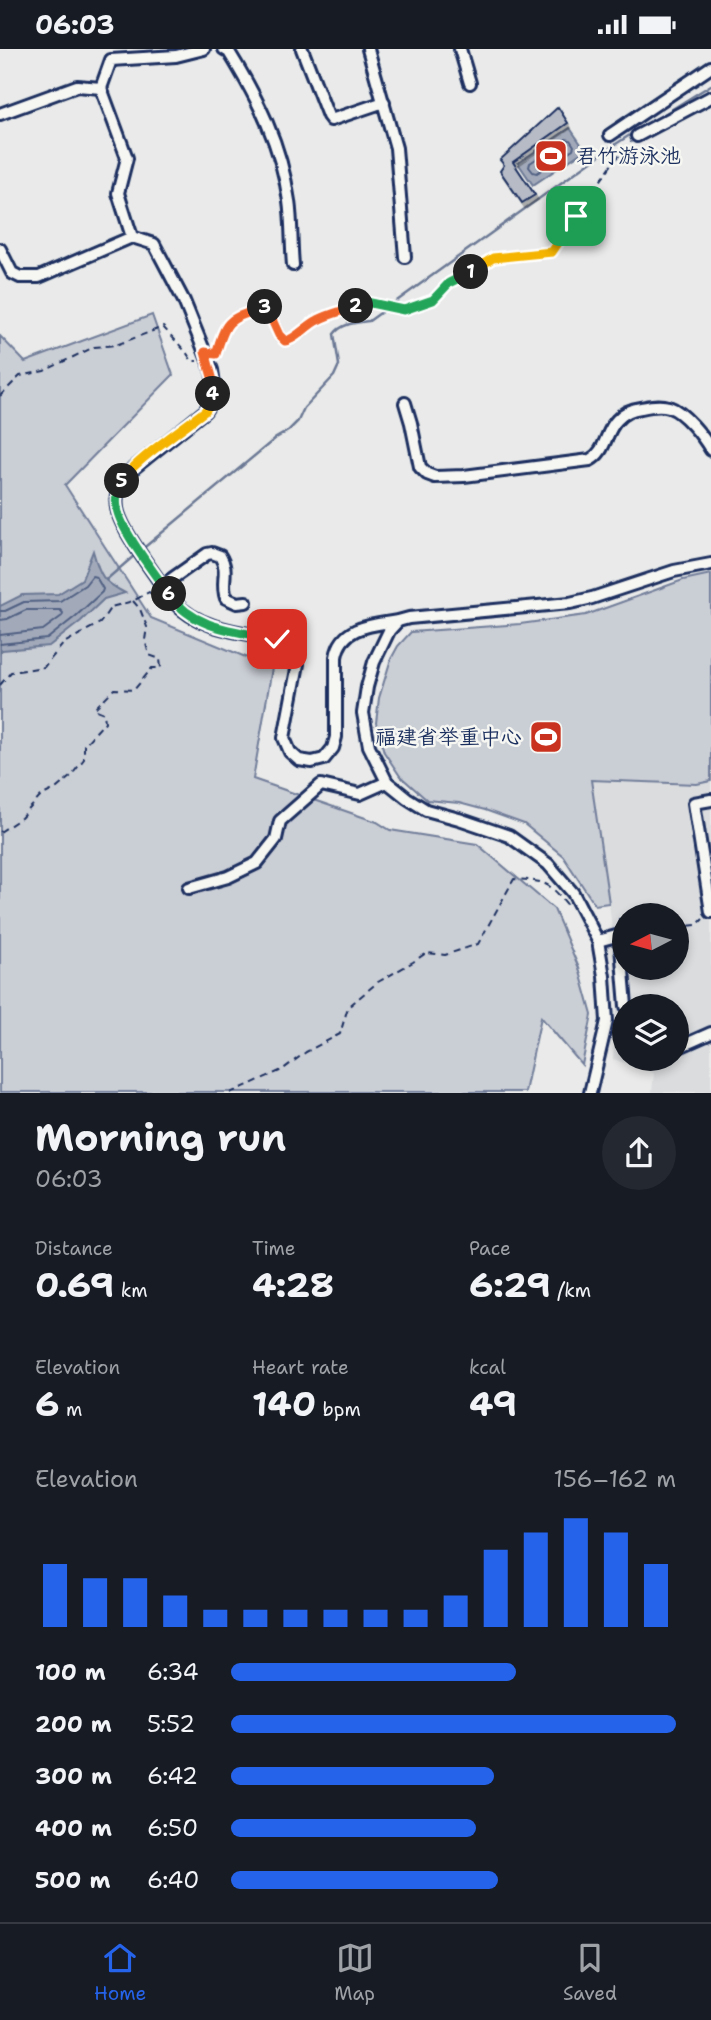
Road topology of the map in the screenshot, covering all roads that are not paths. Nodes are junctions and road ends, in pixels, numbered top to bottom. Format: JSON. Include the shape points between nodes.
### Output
{"nodes":[{"id":1,"x":105,"y":49,"type":"edge"},
{"id":2,"x":204,"y":49,"type":"edge"},
{"id":3,"x":224,"y":49,"type":"edge"},
{"id":4,"x":302,"y":49,"type":"edge"},
{"id":5,"x":368,"y":49,"type":"edge"},
{"id":6,"x":460,"y":49,"type":"edge"},
{"id":7,"x":111,"y":60,"type":"junction"},
{"id":8,"x":711,"y":67,"type":"edge"},
{"id":9,"x":470,"y":83,"type":"dead end"},
{"id":10,"x":101,"y":88,"type":"junction"},
{"id":11,"x":711,"y":97,"type":"edge"},
{"id":12,"x":384,"y":102,"type":"junction"},
{"id":13,"x":0,"y":114,"type":"edge"},
{"id":14,"x":610,"y":135,"type":"dead end"},
{"id":15,"x":637,"y":136,"type":"road end"},
{"id":16,"x":132,"y":237,"type":"junction"},
{"id":17,"x":0,"y":249,"type":"edge"},
{"id":18,"x":405,"y":257,"type":"dead end"},
{"id":19,"x":293,"y":265,"type":"dead end"},
{"id":20,"x":405,"y":403,"type":"dead end"},
{"id":21,"x":711,"y":449,"type":"edge"},
{"id":22,"x":711,"y":564,"type":"edge"},
{"id":23,"x":163,"y":585,"type":"junction"},
{"id":24,"x":246,"y":603,"type":"dead end"},
{"id":25,"x":398,"y":621,"type":"junction"},
{"id":26,"x":387,"y":782,"type":"junction"},
{"id":27,"x":711,"y":800,"type":"edge"},
{"id":28,"x":189,"y":888,"type":"dead end"},
{"id":29,"x":711,"y":911,"type":"edge"},
{"id":30,"x":598,"y":941,"type":"junction"},
{"id":31,"x":625,"y":994,"type":"edge"},
{"id":32,"x":711,"y":1033,"type":"edge"},
{"id":33,"x":689,"y":1043,"type":"edge"},
{"id":34,"x":590,"y":1093,"type":"edge"}],
"edges":[{"from":1,"to":7,"type":"street"},
{"from":2,"to":7,"type":"street","via":[[176,56]]},
{"from":3,"to":19,"type":"street","via":[[256,96],[278,153],[289,201]]},
{"from":4,"to":12,"type":"street","via":[[331,120]]},
{"from":5,"to":12,"type":"street"},
{"from":6,"to":9,"type":"street"},
{"from":7,"to":10,"type":"street"},
{"from":8,"to":14,"type":"street"},
{"from":10,"to":13,"type":"street","via":[[77,86]]},
{"from":10,"to":16,"type":"street","via":[[127,158],[118,193]]},
{"from":11,"to":15,"type":"street"},
{"from":12,"to":18,"type":"street","via":[[396,148]]},
{"from":16,"to":17,"type":"street","via":[[39,277],[20,278],[12,273]]},
{"from":16,"to":23,"type":"street","via":[[154,244],[184,301],[214,384],[205,411],[124,476],[117,491],[120,521]]},
{"from":20,"to":21,"type":"street","via":[[420,467],[435,477],[590,460],[599,454],[619,417],[649,407],[676,410]]},
{"from":22,"to":25,"type":"street","via":[[570,603]]},
{"from":23,"to":24,"type":"street","via":[[212,553],[220,556],[226,568],[226,597]]},
{"from":23,"to":25,"type":"street","via":[[169,603],[198,621],[277,639],[294,652],[298,664],[284,738],[299,760],[312,762],[324,759],[336,737],[336,657],[343,639],[368,625]]},
{"from":25,"to":26,"type":"street","via":[[374,662],[363,713],[369,746]]},
{"from":26,"to":28,"type":"street","via":[[360,793],[321,785],[280,821],[276,839],[257,863]]},
{"from":26,"to":30,"type":"street","via":[[426,810],[509,836],[548,864],[572,893]]},
{"from":27,"to":29,"type":"street","via":[[694,803]]},
{"from":30,"to":31,"type":"street","via":[[620,935]]},
{"from":30,"to":34,"type":"street","via":[[607,1021]]},
{"from":32,"to":33,"type":"street"}]}
